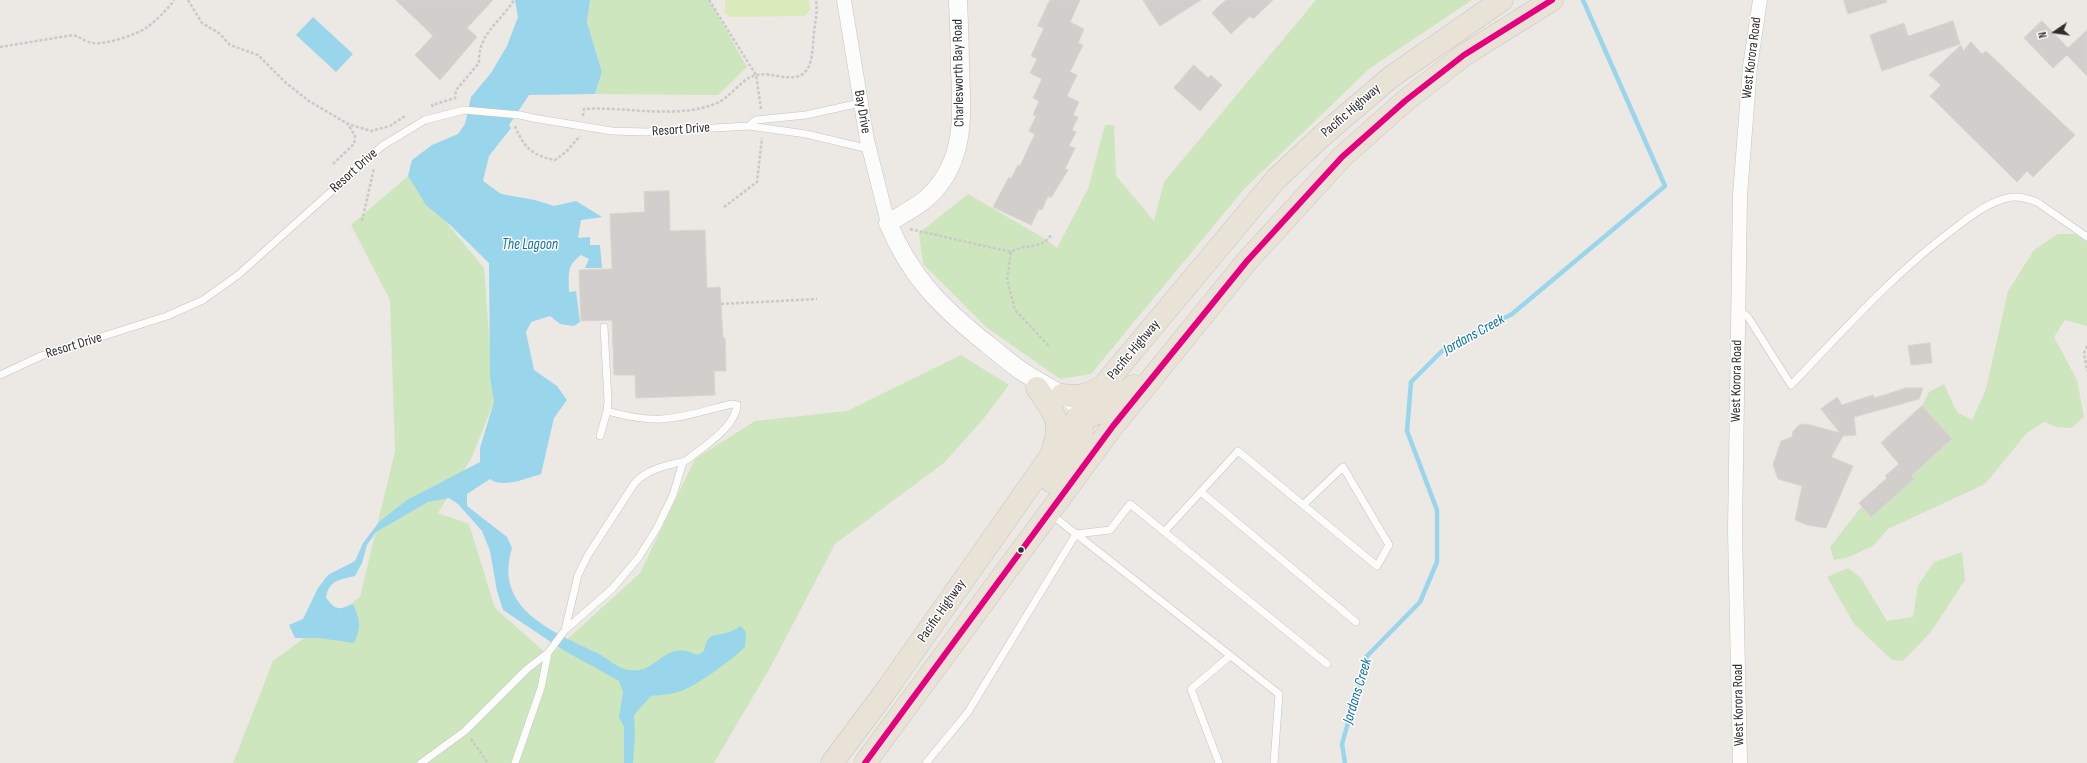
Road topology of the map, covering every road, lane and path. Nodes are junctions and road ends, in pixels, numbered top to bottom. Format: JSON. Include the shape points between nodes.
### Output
{"nodes":[{"id":1,"x":174,"y":0,"type":"edge"},
{"id":2,"x":188,"y":0,"type":"edge"},
{"id":3,"x":514,"y":0,"type":"edge"},
{"id":4,"x":709,"y":0,"type":"edge"},
{"id":5,"x":816,"y":0,"type":"edge"},
{"id":6,"x":844,"y":0,"type":"edge"},
{"id":7,"x":958,"y":0,"type":"edge"},
{"id":8,"x":1502,"y":0,"type":"edge"},
{"id":9,"x":1552,"y":0,"type":"edge"},
{"id":10,"x":1760,"y":0,"type":"edge"},
{"id":11,"x":0,"y":47,"type":"edge"},
{"id":12,"x":756,"y":75,"type":"junction"},
{"id":13,"x":860,"y":103,"type":"junction"},
{"id":14,"x":405,"y":116,"type":"dead end"},
{"id":15,"x":435,"y":116,"type":"junction"},
{"id":16,"x":763,"y":119,"type":"junction"},
{"id":17,"x":348,"y":124,"type":"junction"},
{"id":18,"x":515,"y":126,"type":"dead end"},
{"id":19,"x":582,"y":126,"type":"junction"},
{"id":20,"x":749,"y":126,"type":"junction"},
{"id":21,"x":763,"y":128,"type":"junction"},
{"id":22,"x":869,"y":148,"type":"junction"},
{"id":23,"x":372,"y":162,"type":"dead end"},
{"id":24,"x":332,"y":164,"type":"dead end"},
{"id":25,"x":724,"y":207,"type":"dead end"},
{"id":26,"x":362,"y":221,"type":"dead end"},
{"id":27,"x":888,"y":223,"type":"junction"},
{"id":28,"x":1051,"y":234,"type":"dead end"},
{"id":29,"x":933,"y":235,"type":"dead end"},
{"id":30,"x":2087,"y":237,"type":"edge"},
{"id":31,"x":1011,"y":252,"type":"junction"},
{"id":32,"x":817,"y":298,"type":"dead end"},
{"id":33,"x":721,"y":304,"type":"dead end"},
{"id":34,"x":1738,"y":309,"type":"junction"},
{"id":35,"x":604,"y":327,"type":"dead end"},
{"id":36,"x":2087,"y":346,"type":"edge"},
{"id":37,"x":1050,"y":347,"type":"dead end"},
{"id":38,"x":1165,"y":360,"type":"junction"},
{"id":39,"x":2087,"y":371,"type":"edge"},
{"id":40,"x":1023,"y":372,"type":"junction"},
{"id":41,"x":0,"y":375,"type":"edge"},
{"id":42,"x":1104,"y":385,"type":"junction"},
{"id":43,"x":1037,"y":388,"type":"junction"},
{"id":44,"x":1062,"y":395,"type":"junction"},
{"id":45,"x":608,"y":412,"type":"junction"},
{"id":46,"x":1081,"y":417,"type":"junction"},
{"id":47,"x":600,"y":436,"type":"dead end"},
{"id":48,"x":1052,"y":452,"type":"junction"},
{"id":49,"x":684,"y":462,"type":"junction"},
{"id":50,"x":1201,"y":492,"type":"junction"},
{"id":51,"x":1303,"y":505,"type":"junction"},
{"id":52,"x":1049,"y":512,"type":"junction"},
{"id":53,"x":1164,"y":532,"type":"junction"},
{"id":54,"x":1076,"y":534,"type":"junction"},
{"id":55,"x":1002,"y":577,"type":"junction"},
{"id":56,"x":1356,"y":622,"type":"dead end"},
{"id":57,"x":564,"y":632,"type":"junction"},
{"id":58,"x":550,"y":651,"type":"junction"},
{"id":59,"x":1230,"y":656,"type":"junction"},
{"id":60,"x":1327,"y":664,"type":"dead end"},
{"id":61,"x":465,"y":731,"type":"junction"},
{"id":62,"x":421,"y":763,"type":"edge"},
{"id":63,"x":488,"y":763,"type":"edge"},
{"id":64,"x":514,"y":763,"type":"edge"},
{"id":65,"x":832,"y":763,"type":"edge"},
{"id":66,"x":865,"y":763,"type":"edge"},
{"id":67,"x":926,"y":763,"type":"edge"},
{"id":68,"x":1219,"y":763,"type":"edge"},
{"id":69,"x":1274,"y":763,"type":"edge"},
{"id":70,"x":1740,"y":763,"type":"edge"}],
"edges":[{"from":1,"to":11,"type":"path","via":[[145,29],[108,42],[94,44],[82,37],[73,36]]},
{"from":2,"to":17,"type":"path","via":[[202,23],[219,33],[230,45],[258,55],[309,102]]},
{"from":3,"to":15,"type":"path","via":[[485,35],[479,63],[456,90],[455,98],[432,105]]},
{"from":4,"to":12,"type":"path"},
{"from":5,"to":12,"type":"path","via":[[818,12],[810,64],[796,77]]},
{"from":6,"to":13,"type":"street","name":"Bay Drive"},
{"from":7,"to":27,"type":"street","name":"Charlesworth Bay Road","via":[[962,113],[960,136],[953,159],[946,175],[931,195]]},
{"from":8,"to":42,"type":"highway","name":"Pacific Highway","via":[[1390,77],[1323,134],[1276,180]]},
{"from":9,"to":38,"type":"highway","name":"Pacific Highway","via":[[1464,55],[1342,157],[1247,261]]},
{"from":10,"to":34,"type":"street","name":"West Korora Road","via":[[1749,75],[1740,188]]},
{"from":12,"to":16,"type":"path"},
{"from":12,"to":19,"type":"path","via":[[717,103],[692,110],[647,112],[607,107],[584,109]]},
{"from":13,"to":16,"type":"lane","name":"Resort Drive","via":[[806,115]]},
{"from":13,"to":22,"type":"street","name":"Bay Drive"},
{"from":14,"to":17,"type":"path","via":[[390,126],[371,131]]},
{"from":15,"to":19,"type":"lane","name":"Resort Drive","via":[[464,110],[520,115]]},
{"from":15,"to":41,"type":"lane","name":"Resort Drive","via":[[408,128],[382,146],[238,276],[203,300],[167,316],[42,356]]},
{"from":16,"to":20,"type":"lane","name":"Resort Drive","via":[[756,120]]},
{"from":17,"to":24,"type":"path","via":[[355,136],[354,144]]},
{"from":18,"to":19,"type":"path","via":[[522,142],[541,158],[555,160],[580,136]]},
{"from":19,"to":20,"type":"lane","name":"Resort Drive","via":[[612,131],[646,132]]},
{"from":20,"to":21,"type":"lane","name":"Resort Drive"},
{"from":21,"to":22,"type":"lane","name":"Resort Drive","via":[[806,134]]},
{"from":21,"to":25,"type":"path","via":[[757,182]]},
{"from":22,"to":27,"type":"street","name":"Bay Drive"},
{"from":23,"to":26,"type":"path","via":[[375,167]]},
{"from":27,"to":40,"type":"street","via":[[899,249],[931,295]]},
{"from":28,"to":31,"type":"path","via":[[1047,241],[1035,246],[1018,247]]},
{"from":29,"to":31,"type":"path"},
{"from":30,"to":34,"type":"lane","via":[[2029,199],[2008,198],[1982,208],[1933,244],[1890,281],[1791,385],[1748,317]]},
{"from":31,"to":37,"type":"path","via":[[1007,279],[1015,310]]},
{"from":32,"to":33,"type":"path"},
{"from":34,"to":70,"type":"street","name":"West Korora Road","via":[[1735,530]]},
{"from":35,"to":45,"type":"lane"},
{"from":36,"to":39,"type":"path","via":[[2084,353]]},
{"from":38,"to":46,"type":"highway","via":[[1102,411]]},
{"from":38,"to":52,"type":"highway","name":"Pacific Highway","via":[[1112,426]]},
{"from":40,"to":43,"type":"street"},
{"from":40,"to":44,"type":"street"},
{"from":42,"to":44,"type":"highway","via":[[1078,397]]},
{"from":42,"to":46,"type":"highway","name":"Pacific Highway"},
{"from":43,"to":46,"type":"street"},
{"from":43,"to":48,"type":"highway","via":[[1057,422],[1058,434]]},
{"from":44,"to":46,"type":"street"},
{"from":45,"to":47,"type":"lane"},
{"from":45,"to":49,"type":"lane","via":[[636,418],[662,419],[737,405],[734,419]]},
{"from":46,"to":48,"type":"highway","name":"Pacific Highway"},
{"from":46,"to":55,"type":"highway","via":[[1082,432],[1079,442],[1022,526]]},
{"from":48,"to":65,"type":"highway","name":"Pacific Highway","via":[[885,692]]},
{"from":49,"to":57,"type":"lane","via":[[673,495],[639,557],[612,589]]},
{"from":49,"to":57,"type":"lane","via":[[654,470],[634,484],[578,574]]},
{"from":50,"to":51,"type":"lane","via":[[1238,452]]},
{"from":50,"to":53,"type":"lane"},
{"from":50,"to":56,"type":"lane"},
{"from":51,"to":51,"type":"lane","via":[[1331,528],[1377,566],[1389,545],[1343,467]]},
{"from":52,"to":54,"type":"lane"},
{"from":52,"to":55,"type":"highway","name":"Pacific Highway"},
{"from":53,"to":54,"type":"lane","via":[[1130,504],[1110,530]]},
{"from":53,"to":60,"type":"lane"},
{"from":54,"to":59,"type":"lane"},
{"from":54,"to":67,"type":"lane","via":[[968,712]]},
{"from":55,"to":66,"type":"highway","name":"Pacific Highway"},
{"from":57,"to":58,"type":"lane"},
{"from":58,"to":61,"type":"lane","via":[[527,669]]},
{"from":58,"to":64,"type":"lane","via":[[541,688]]},
{"from":59,"to":68,"type":"lane","via":[[1191,689]]},
{"from":59,"to":69,"type":"lane","via":[[1279,694]]},
{"from":61,"to":62,"type":"lane"},
{"from":61,"to":63,"type":"path"}]}
